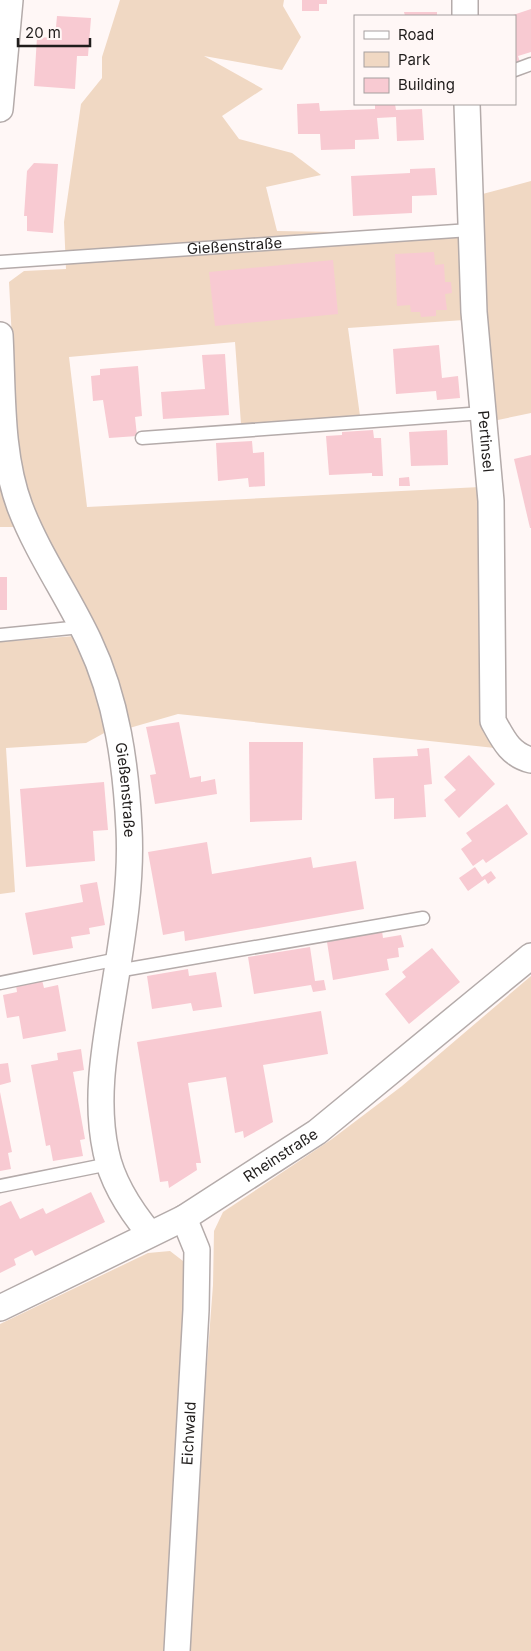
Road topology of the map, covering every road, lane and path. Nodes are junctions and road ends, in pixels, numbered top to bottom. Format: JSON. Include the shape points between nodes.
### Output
{"nodes":[{"id":1,"x":10,"y":0,"type":"edge"},
{"id":2,"x":465,"y":0,"type":"edge"},
{"id":3,"x":465,"y":15,"type":"edge"},
{"id":4,"x":531,"y":64,"type":"edge"},
{"id":5,"x":516,"y":70,"type":"edge"},
{"id":6,"x":466,"y":105,"type":"edge"},
{"id":7,"x":0,"y":109,"type":"edge"},
{"id":8,"x":470,"y":230,"type":"junction"},
{"id":9,"x":0,"y":262,"type":"edge"},
{"id":10,"x":0,"y":335,"type":"edge"},
{"id":11,"x":483,"y":413,"type":"junction"},
{"id":12,"x":142,"y":438,"type":"dead end"},
{"id":13,"x":81,"y":627,"type":"junction"},
{"id":14,"x":0,"y":635,"type":"edge"},
{"id":15,"x":531,"y":760,"type":"edge"},
{"id":16,"x":423,"y":918,"type":"dead end"},
{"id":17,"x":531,"y":956,"type":"edge"},
{"id":18,"x":118,"y":965,"type":"junction"},
{"id":19,"x":0,"y":982,"type":"edge"},
{"id":20,"x":109,"y":1164,"type":"junction"},
{"id":21,"x":0,"y":1186,"type":"edge"},
{"id":22,"x":184,"y":1218,"type":"junction"},
{"id":23,"x":150,"y":1234,"type":"junction"},
{"id":24,"x":0,"y":1308,"type":"edge"},
{"id":25,"x":177,"y":1651,"type":"edge"}],
"edges":[{"from":1,"to":7,"type":"street"},
{"from":2,"to":3,"type":"street"},
{"from":4,"to":5,"type":"lane"},
{"from":6,"to":8,"type":"street","name":"Pertinsel"},
{"from":8,"to":9,"type":"lane","name":"Gießenstraße"},
{"from":8,"to":11,"type":"street","name":"Pertinsel"},
{"from":10,"to":13,"type":"street","name":"Gießenstraße","via":[[5,432],[12,481],[31,532]]},
{"from":11,"to":12,"type":"lane"},
{"from":11,"to":15,"type":"street","name":"Pertinsel","via":[[491,501],[493,721],[506,746],[521,758]]},
{"from":13,"to":14,"type":"lane"},
{"from":13,"to":18,"type":"street","name":"Gießenstraße","via":[[106,683],[125,774],[130,858]]},
{"from":16,"to":18,"type":"lane"},
{"from":17,"to":22,"type":"street","name":"Rheinstraße","via":[[317,1132]]},
{"from":18,"to":19,"type":"lane"},
{"from":18,"to":20,"type":"street","name":"Gießenstraße","via":[[104,1052],[101,1095],[102,1126]]},
{"from":20,"to":21,"type":"lane"},
{"from":20,"to":23,"type":"street","name":"Gießenstraße","via":[[133,1214]]},
{"from":22,"to":23,"type":"street","name":"Rheinstraße"},
{"from":22,"to":25,"type":"street","name":"Eichwald","via":[[197,1250]]},
{"from":23,"to":24,"type":"street","name":"Rheinstraße"}]}
